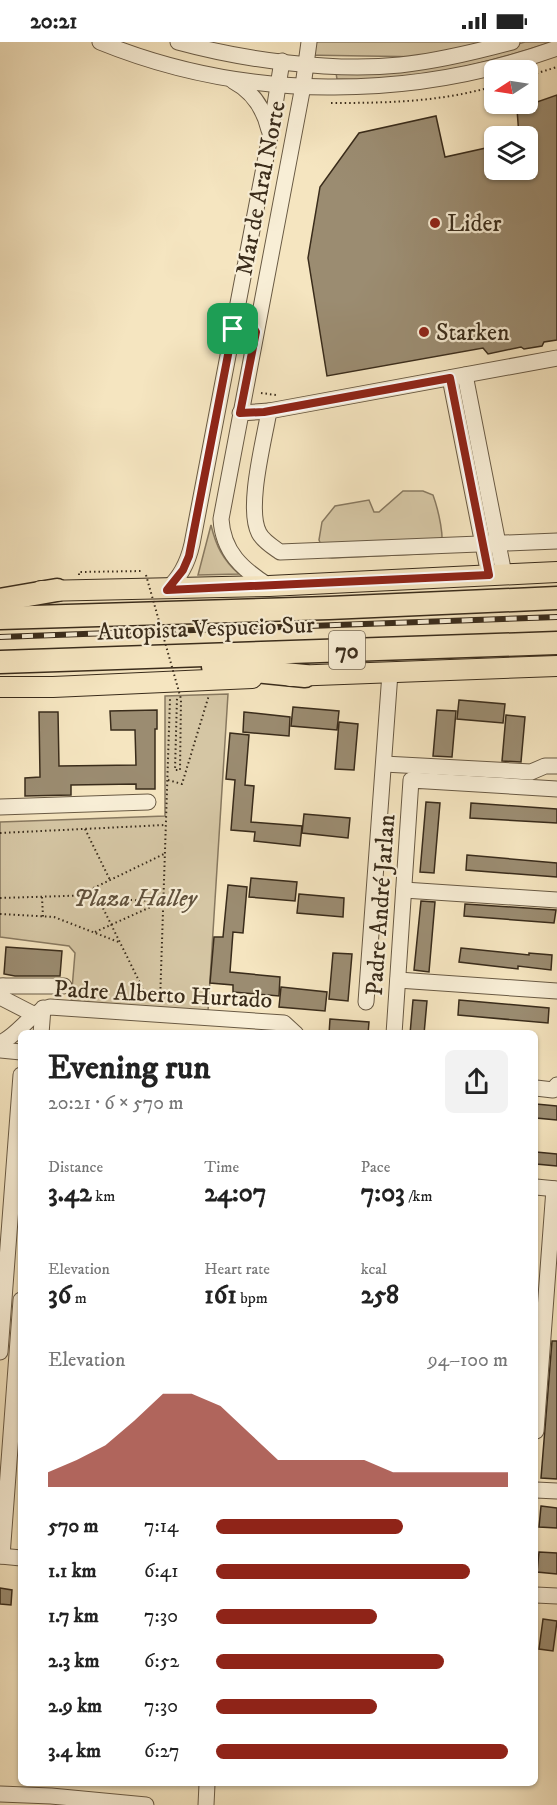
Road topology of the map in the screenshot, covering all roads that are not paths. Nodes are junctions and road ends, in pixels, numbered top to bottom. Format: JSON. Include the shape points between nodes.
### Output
{"nodes":[{"id":1,"x":100,"y":42,"type":"edge"},
{"id":2,"x":178,"y":42,"type":"edge"},
{"id":3,"x":309,"y":42,"type":"edge"},
{"id":4,"x":512,"y":42,"type":"edge"},
{"id":5,"x":557,"y":48,"type":"edge"},
{"id":6,"x":282,"y":61,"type":"junction"},
{"id":7,"x":307,"y":63,"type":"junction"},
{"id":8,"x":231,"y":80,"type":"junction"},
{"id":9,"x":279,"y":84,"type":"junction"},
{"id":10,"x":303,"y":86,"type":"junction"},
{"id":11,"x":270,"y":136,"type":"junction"},
{"id":12,"x":233,"y":329,"type":"junction"},
{"id":13,"x":256,"y":332,"type":"junction"},
{"id":14,"x":557,"y":358,"type":"edge"},
{"id":15,"x":457,"y":377,"type":"junction"},
{"id":16,"x":269,"y":411,"type":"junction"},
{"id":17,"x":240,"y":413,"type":"junction"},
{"id":18,"x":204,"y":480,"type":"junction"},
{"id":19,"x":226,"y":487,"type":"junction"},
{"id":20,"x":557,"y":541,"type":"edge"},
{"id":21,"x":490,"y":544,"type":"junction"},
{"id":22,"x":557,"y":572,"type":"edge"},
{"id":23,"x":496,"y":574,"type":"junction"},
{"id":24,"x":270,"y":586,"type":"junction"},
{"id":25,"x":167,"y":590,"type":"junction"},
{"id":26,"x":0,"y":591,"type":"edge"},
{"id":27,"x":57,"y":591,"type":"junction"},
{"id":28,"x":557,"y":598,"type":"edge"},
{"id":29,"x":0,"y":600,"type":"edge"},
{"id":30,"x":0,"y":618,"type":"edge"},
{"id":31,"x":557,"y":643,"type":"edge"},
{"id":32,"x":138,"y":658,"type":"junction"},
{"id":33,"x":0,"y":662,"type":"edge"},
{"id":34,"x":557,"y":666,"type":"edge"},
{"id":35,"x":390,"y":673,"type":"junction"},
{"id":36,"x":305,"y":675,"type":"junction"},
{"id":37,"x":0,"y":687,"type":"edge"},
{"id":38,"x":384,"y":764,"type":"junction"},
{"id":39,"x":557,"y":766,"type":"edge"},
{"id":40,"x":557,"y":789,"type":"edge"},
{"id":41,"x":148,"y":802,"type":"dead end"},
{"id":42,"x":0,"y":807,"type":"edge"},
{"id":43,"x":404,"y":890,"type":"junction"},
{"id":44,"x":557,"y":900,"type":"edge"},
{"id":45,"x":398,"y":980,"type":"junction"},
{"id":46,"x":64,"y":986,"type":"dead end"},
{"id":47,"x":557,"y":991,"type":"edge"},
{"id":48,"x":1,"y":994,"type":"edge"},
{"id":49,"x":366,"y":1002,"type":"dead end"},
{"id":50,"x":31,"y":1020,"type":"edge"},
{"id":51,"x":19,"y":1030,"type":"edge"},
{"id":52,"x":292,"y":1030,"type":"edge"},
{"id":53,"x":394,"y":1030,"type":"edge"},
{"id":54,"x":18,"y":1031,"type":"edge"},
{"id":55,"x":0,"y":1043,"type":"edge"},
{"id":56,"x":0,"y":1050,"type":"edge"},
{"id":57,"x":18,"y":1052,"type":"edge"},
{"id":58,"x":557,"y":1085,"type":"edge"},
{"id":59,"x":538,"y":1088,"type":"edge"},
{"id":60,"x":18,"y":1162,"type":"edge"},
{"id":61,"x":538,"y":1187,"type":"edge"},
{"id":62,"x":555,"y":1189,"type":"edge"},
{"id":63,"x":11,"y":1201,"type":"edge"},
{"id":64,"x":14,"y":1254,"type":"edge"},
{"id":65,"x":2,"y":1295,"type":"edge"},
{"id":66,"x":540,"y":1296,"type":"edge"},
{"id":67,"x":18,"y":1298,"type":"edge"},
{"id":68,"x":18,"y":1342,"type":"edge"},
{"id":69,"x":0,"y":1353,"type":"edge"},
{"id":70,"x":17,"y":1357,"type":"junction"},
{"id":71,"x":538,"y":1362,"type":"edge"},
{"id":72,"x":18,"y":1390,"type":"edge"},
{"id":73,"x":10,"y":1450,"type":"edge"},
{"id":74,"x":538,"y":1490,"type":"edge"},
{"id":75,"x":557,"y":1491,"type":"edge"},
{"id":76,"x":1,"y":1556,"type":"edge"},
{"id":77,"x":18,"y":1558,"type":"edge"},
{"id":78,"x":538,"y":1595,"type":"edge"},
{"id":79,"x":557,"y":1596,"type":"edge"},
{"id":80,"x":207,"y":1786,"type":"edge"},
{"id":81,"x":0,"y":1794,"type":"edge"},
{"id":82,"x":146,"y":1805,"type":"edge"},
{"id":83,"x":206,"y":1805,"type":"edge"}],
"edges":[{"from":1,"to":8,"type":"street","via":[[149,61]]},
{"from":2,"to":6,"type":"street"},
{"from":3,"to":7,"type":"street","name":"Mar de Aral Norte"},
{"from":4,"to":7,"type":"street","via":[[460,56],[399,65]]},
{"from":5,"to":10,"type":"street","via":[[499,67],[431,80],[370,86]]},
{"from":6,"to":7,"type":"street"},
{"from":6,"to":9,"type":"street","name":"Mar de Aral Norte"},
{"from":7,"to":10,"type":"street","name":"Mar de Aral Norte"},
{"from":8,"to":9,"type":"street"},
{"from":8,"to":11,"type":"street","via":[[257,101]]},
{"from":9,"to":10,"type":"street"},
{"from":9,"to":11,"type":"street","name":"Mar de Aral Norte"},
{"from":10,"to":13,"type":"street","name":"Mar de Aral Norte"},
{"from":11,"to":12,"type":"street","name":"Mar de Aral Norte"},
{"from":12,"to":13,"type":"street","via":[[249,325]]},
{"from":12,"to":18,"type":"street","name":"Mar de Aral Norte"},
{"from":13,"to":17,"type":"street","name":"Mar de Aral Norte"},
{"from":14,"to":15,"type":"street"},
{"from":15,"to":16,"type":"street"},
{"from":15,"to":21,"type":"street"},
{"from":16,"to":17,"type":"street"},
{"from":16,"to":21,"type":"street","via":[[255,522],[260,535],[280,552]]},
{"from":17,"to":19,"type":"street","name":"Mar de Aral Norte"},
{"from":18,"to":19,"type":"street","via":[[216,489]]},
{"from":18,"to":25,"type":"street","name":"Mar de Aral Norte","via":[[189,556]]},
{"from":19,"to":24,"type":"street","name":"Mar de Aral Norte","via":[[221,519],[228,548],[241,566]]},
{"from":20,"to":21,"type":"street"},
{"from":21,"to":23,"type":"street"},
{"from":22,"to":23,"type":"main road"},
{"from":23,"to":24,"type":"main road"},
{"from":24,"to":25,"type":"main road"},
{"from":25,"to":27,"type":"main road"},
{"from":26,"to":27,"type":"main road"},
{"from":27,"to":29,"type":"highway"},
{"from":28,"to":30,"type":"highway","name":"Autopista Vespucio Sur","number":"70"},
{"from":31,"to":32,"type":"highway","name":"Autopista Vespucio Sur","number":"70"},
{"from":32,"to":33,"type":"highway","name":"Autopista Vespucio Sur","number":"70"},
{"from":32,"to":36,"type":"highway"},
{"from":34,"to":35,"type":"main road"},
{"from":35,"to":36,"type":"main road"},
{"from":35,"to":38,"type":"street"},
{"from":36,"to":37,"type":"main road"},
{"from":38,"to":39,"type":"street","via":[[531,772]]},
{"from":38,"to":49,"type":"street"},
{"from":40,"to":43,"type":"street","name":"Padre André Jarlan","via":[[411,780]]},
{"from":41,"to":42,"type":"street"},
{"from":43,"to":44,"type":"street"},
{"from":43,"to":45,"type":"street","name":"Padre André Jarlan"},
{"from":45,"to":47,"type":"street"},
{"from":45,"to":53,"type":"street","name":"Padre André Jarlan"},
{"from":46,"to":48,"type":"street"},
{"from":48,"to":50,"type":"street"},
{"from":50,"to":51,"type":"street"},
{"from":50,"to":52,"type":"street","name":"Padre Alberto Hurtado","via":[[72,1007],[284,1023]]},
{"from":54,"to":55,"type":"street"},
{"from":56,"to":57,"type":"street"},
{"from":58,"to":59,"type":"street","via":[[553,1090]]},
{"from":60,"to":63,"type":"street"},
{"from":61,"to":62,"type":"street"},
{"from":62,"to":66,"type":"street"},
{"from":63,"to":64,"type":"street"},
{"from":64,"to":65,"type":"street"},
{"from":65,"to":67,"type":"street"},
{"from":65,"to":69,"type":"street"},
{"from":66,"to":71,"type":"street"},
{"from":68,"to":70,"type":"street"},
{"from":69,"to":70,"type":"street"},
{"from":70,"to":72,"type":"street"},
{"from":72,"to":73,"type":"street"},
{"from":73,"to":76,"type":"street"},
{"from":74,"to":75,"type":"street"},
{"from":76,"to":77,"type":"street"},
{"from":78,"to":79,"type":"street"},
{"from":80,"to":83,"type":"street"},
{"from":81,"to":82,"type":"street"}]}
